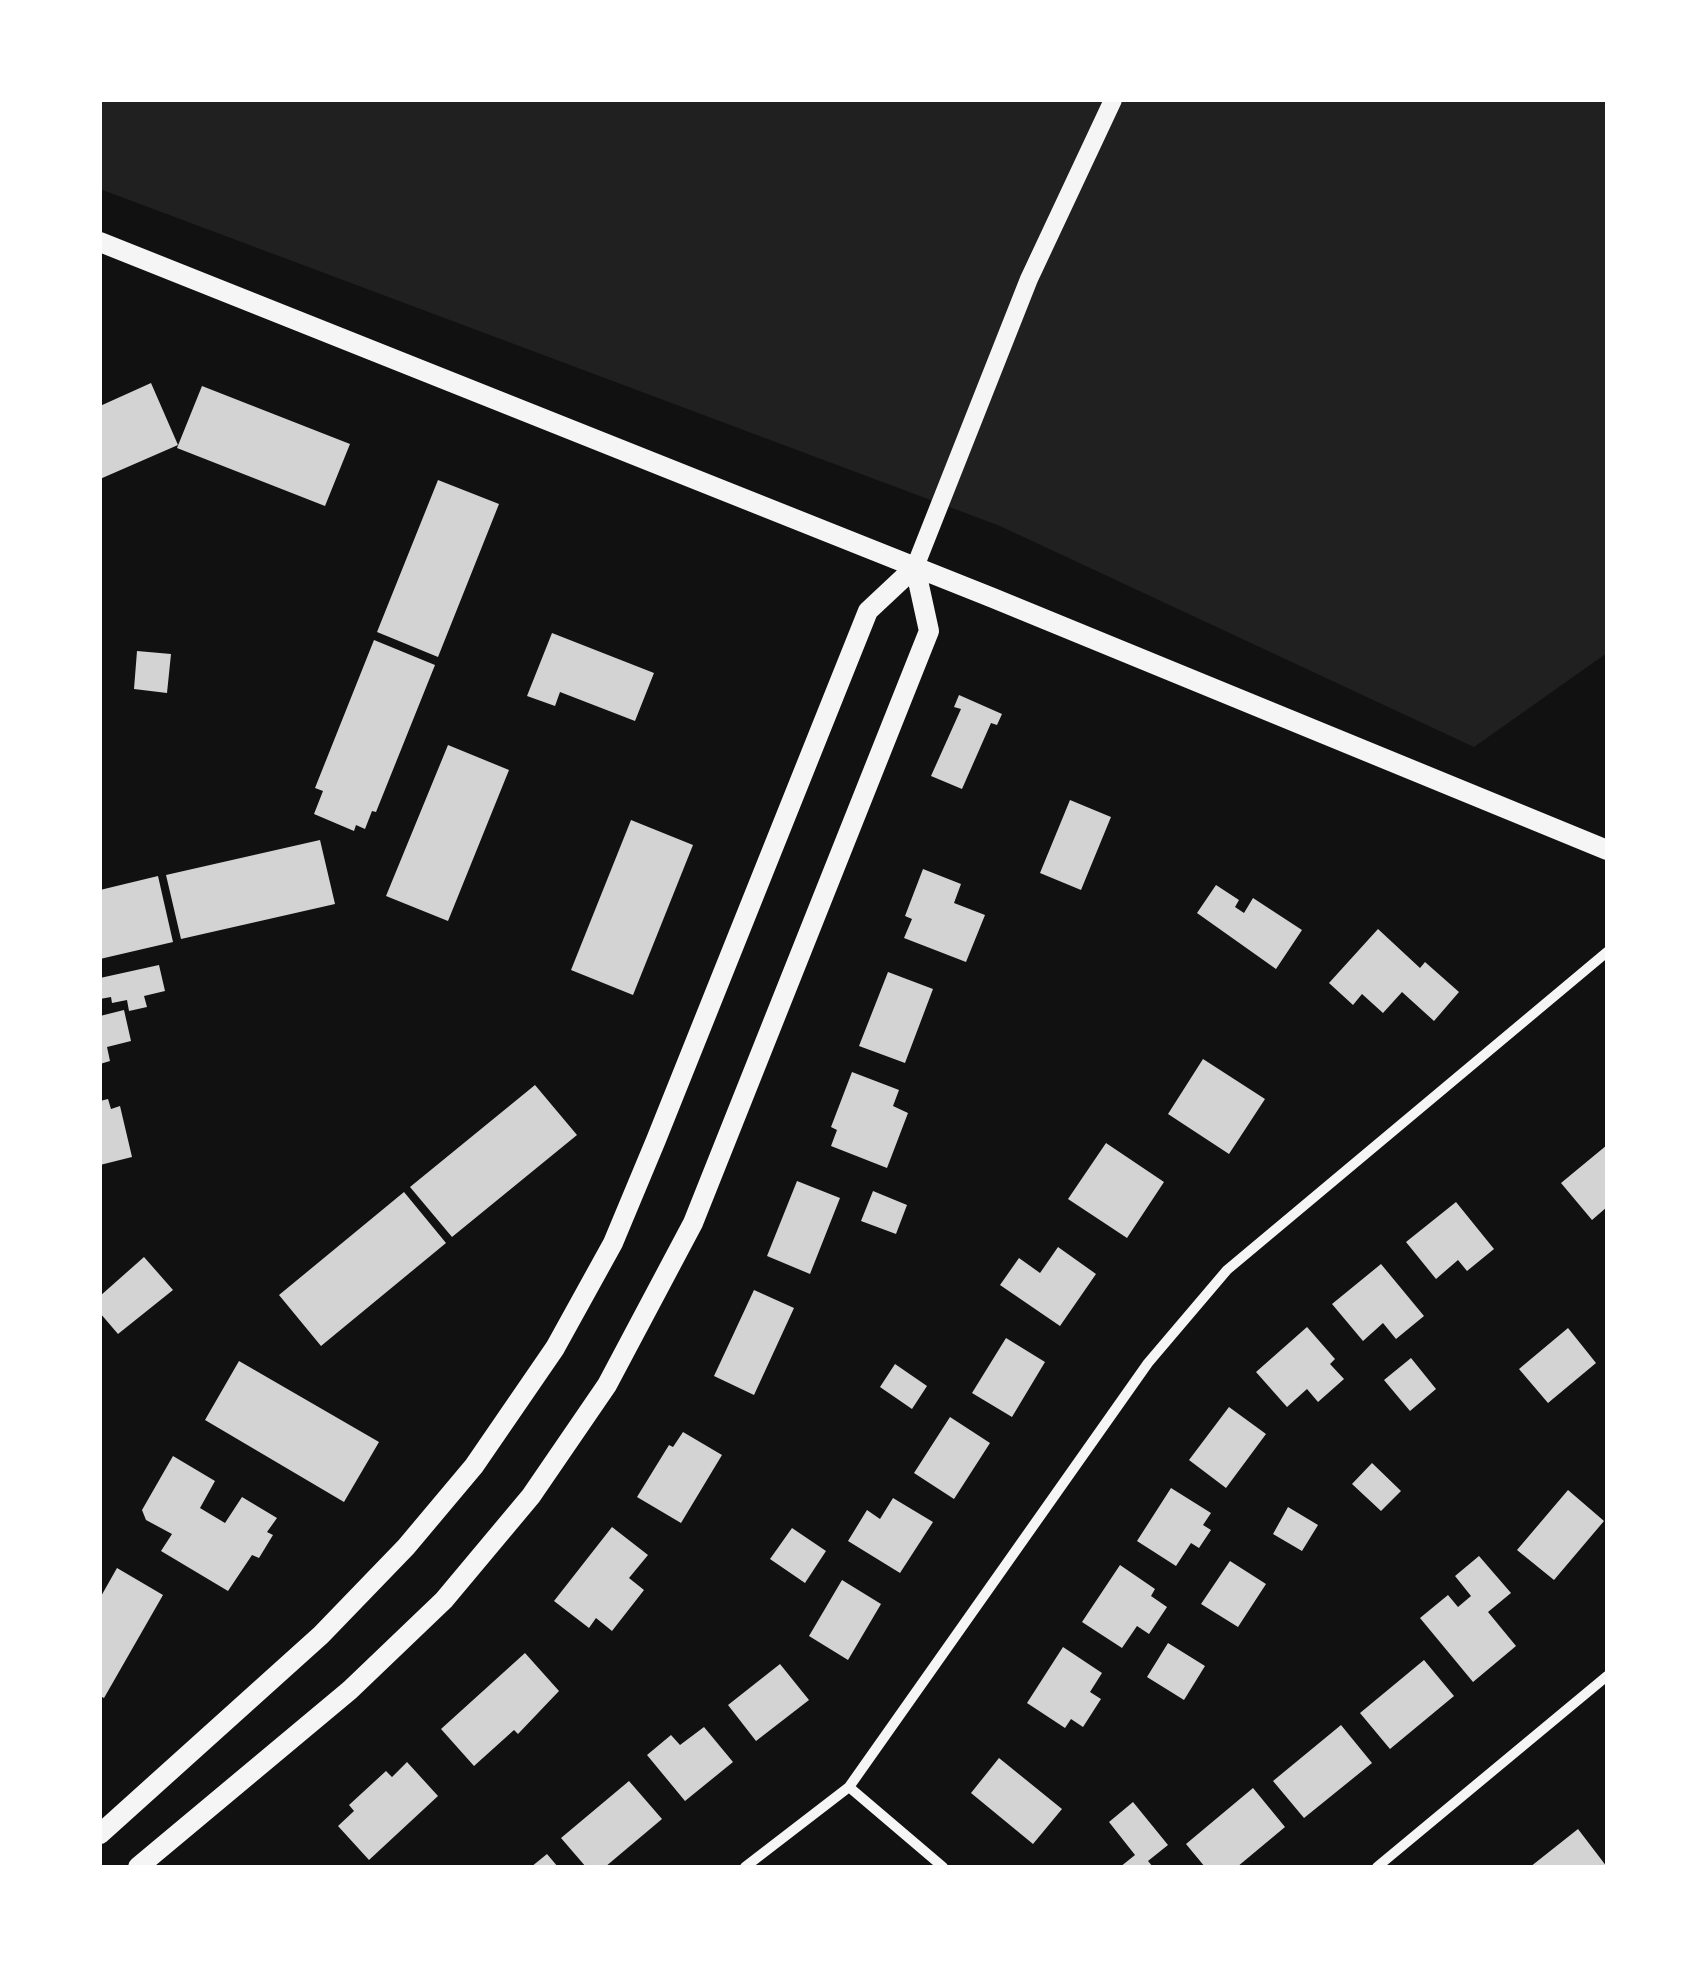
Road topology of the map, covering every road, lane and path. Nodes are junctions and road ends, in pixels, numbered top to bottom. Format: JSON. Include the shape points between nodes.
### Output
{"nodes":[{"id":1,"x":1113,"y":100,"type":"edge"},
{"id":2,"x":100,"y":242,"type":"edge"},
{"id":3,"x":915,"y":566,"type":"junction"},
{"id":4,"x":1607,"y":850,"type":"edge"},
{"id":5,"x":1607,"y":952,"type":"edge"},
{"id":6,"x":1607,"y":1676,"type":"edge"},
{"id":7,"x":849,"y":1787,"type":"junction"},
{"id":8,"x":100,"y":1834,"type":"edge"},
{"id":9,"x":138,"y":1867,"type":"edge"},
{"id":10,"x":746,"y":1867,"type":"edge"},
{"id":11,"x":943,"y":1867,"type":"edge"},
{"id":12,"x":1377,"y":1867,"type":"edge"}],
"edges":[{"from":1,"to":3,"type":"street","via":[[1029,279]]},
{"from":2,"to":3,"type":"main road"},
{"from":3,"to":4,"type":"main road"},
{"from":3,"to":8,"type":"main road","via":[[868,610],[635,1192],[554,1348],[474,1466],[406,1548],[322,1636]]},
{"from":3,"to":9,"type":"main road","via":[[930,631],[693,1223],[616,1370],[558,1461],[444,1600],[350,1690]]},
{"from":5,"to":7,"type":"street","via":[[1227,1270],[1148,1363]]},
{"from":6,"to":12,"type":"street"},
{"from":7,"to":10,"type":"street"},
{"from":7,"to":11,"type":"street"}]}
